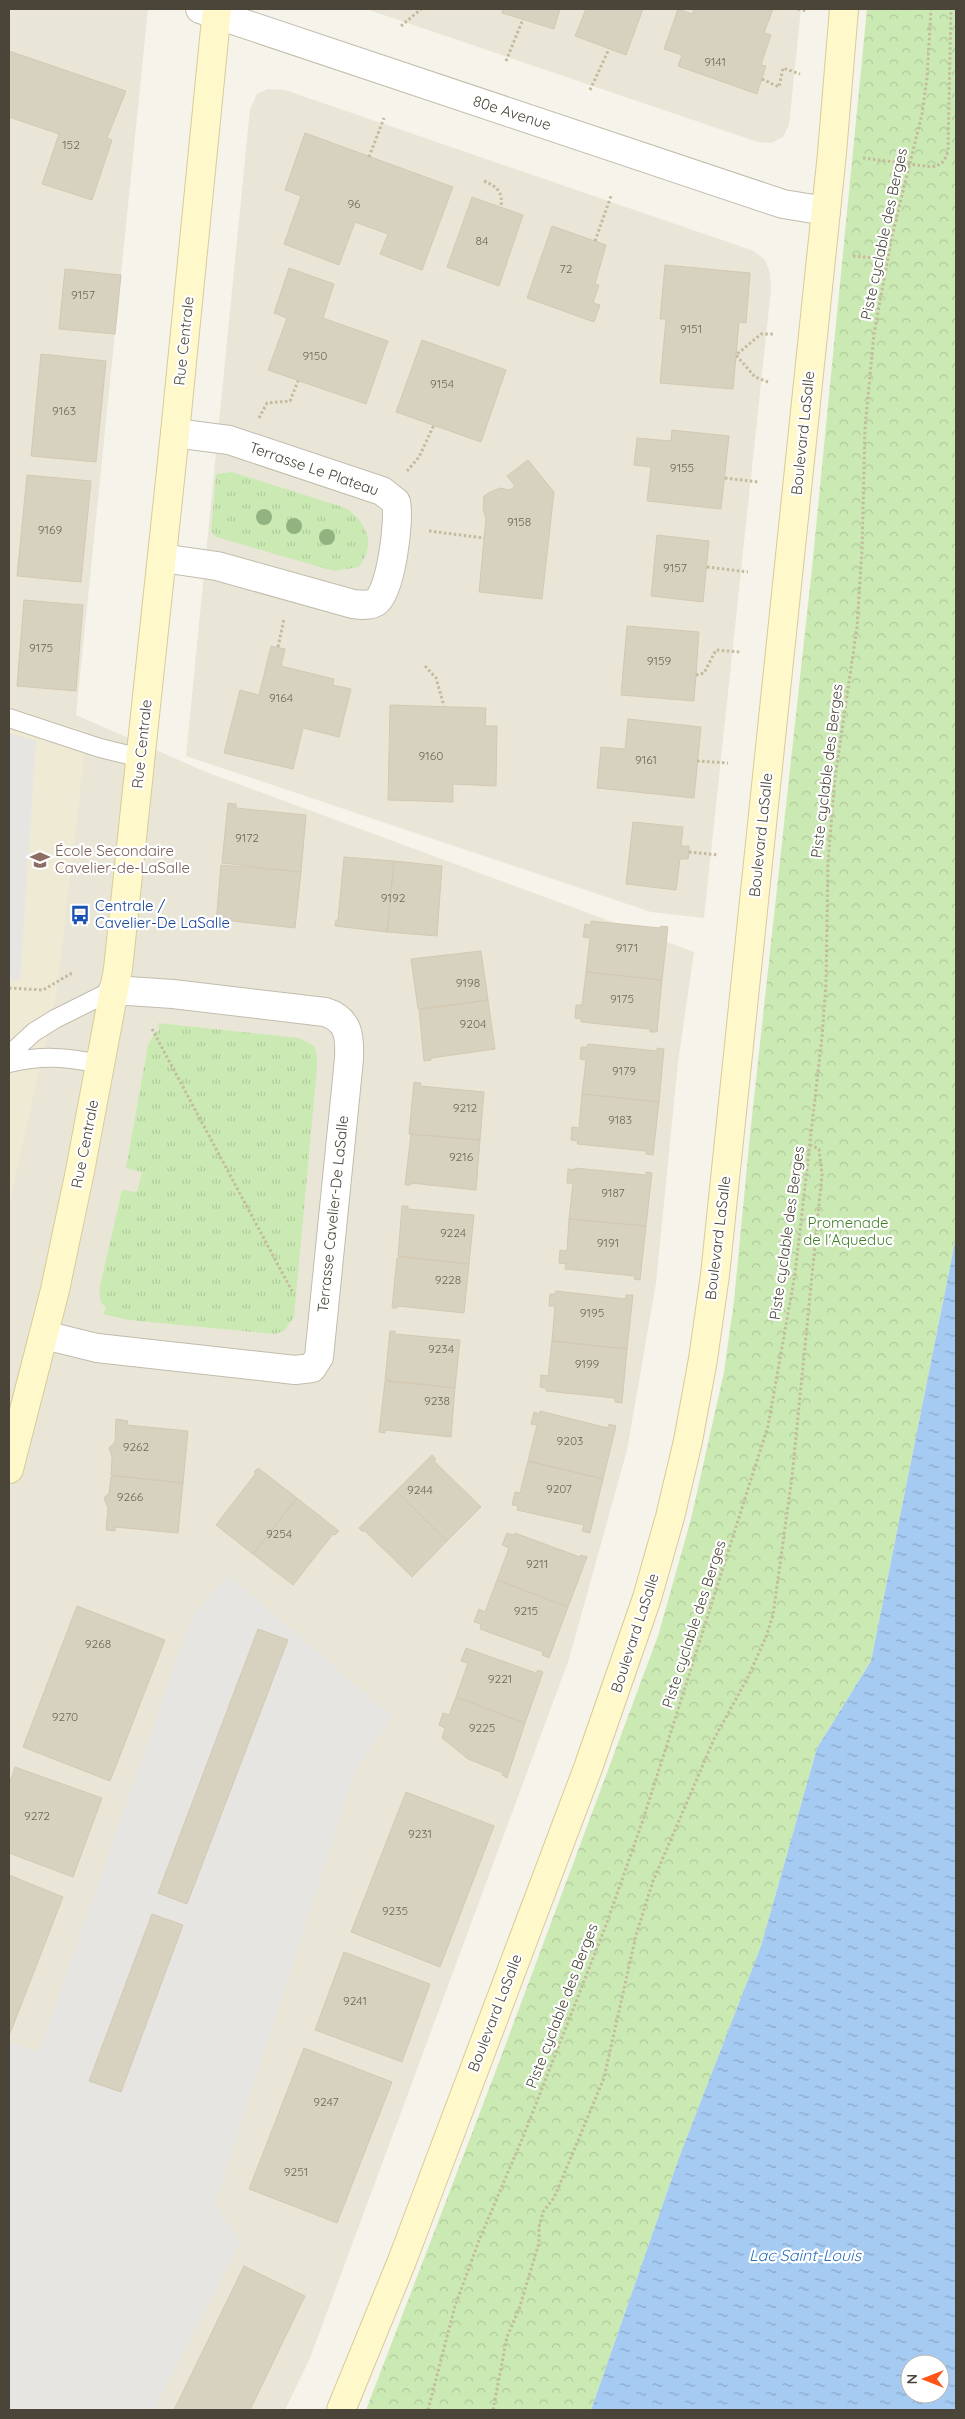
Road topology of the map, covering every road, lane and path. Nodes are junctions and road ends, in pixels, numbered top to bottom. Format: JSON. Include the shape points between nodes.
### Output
{"nodes":[{"id":1,"x":420,"y":9,"type":"edge"},
{"id":2,"x":798,"y":9,"type":"edge"},
{"id":3,"x":844,"y":9,"type":"edge"},
{"id":4,"x":931,"y":9,"type":"edge"},
{"id":5,"x":951,"y":9,"type":"edge"},
{"id":6,"x":211,"y":10,"type":"edge"},
{"id":7,"x":807,"y":11,"type":"dead end"},
{"id":8,"x":523,"y":19,"type":"dead end"},
{"id":9,"x":400,"y":26,"type":"dead end"},
{"id":10,"x":609,"y":49,"type":"dead end"},
{"id":11,"x":506,"y":61,"type":"dead end"},
{"id":12,"x":800,"y":74,"type":"dead end"},
{"id":13,"x":762,"y":79,"type":"dead end"},
{"id":14,"x":590,"y":90,"type":"dead end"},
{"id":15,"x":384,"y":118,"type":"dead end"},
{"id":16,"x":369,"y":157,"type":"dead end"},
{"id":17,"x":853,"y":158,"type":"dead end"},
{"id":18,"x":910,"y":163,"type":"junction"},
{"id":19,"x":484,"y":181,"type":"dead end"},
{"id":20,"x":611,"y":196,"type":"dead end"},
{"id":21,"x":501,"y":208,"type":"dead end"},
{"id":22,"x":826,"y":211,"type":"junction"},
{"id":23,"x":595,"y":241,"type":"dead end"},
{"id":24,"x":852,"y":256,"type":"dead end"},
{"id":25,"x":887,"y":259,"type":"junction"},
{"id":26,"x":773,"y":334,"type":"dead end"},
{"id":27,"x":298,"y":380,"type":"dead end"},
{"id":28,"x":768,"y":382,"type":"dead end"},
{"id":29,"x":434,"y":425,"type":"dead end"},
{"id":30,"x":175,"y":433,"type":"junction"},
{"id":31,"x":249,"y":447,"type":"junction"},
{"id":32,"x":725,"y":478,"type":"dead end"},
{"id":33,"x":758,"y":482,"type":"dead end"},
{"id":34,"x":390,"y":496,"type":"junction"},
{"id":35,"x":429,"y":538,"type":"dead end"},
{"id":36,"x":484,"y":538,"type":"dead end"},
{"id":37,"x":162,"y":558,"type":"junction"},
{"id":38,"x":706,"y":567,"type":"dead end"},
{"id":39,"x":748,"y":572,"type":"dead end"},
{"id":40,"x":740,"y":652,"type":"dead end"},
{"id":41,"x":425,"y":666,"type":"dead end"},
{"id":42,"x":696,"y":675,"type":"dead end"},
{"id":43,"x":444,"y":706,"type":"dead end"},
{"id":44,"x":9,"y":718,"type":"edge"},
{"id":45,"x":141,"y":758,"type":"junction"},
{"id":46,"x":697,"y":761,"type":"dead end"},
{"id":47,"x":728,"y":763,"type":"dead end"},
{"id":48,"x":689,"y":852,"type":"dead end"},
{"id":49,"x":718,"y":855,"type":"dead end"},
{"id":50,"x":72,"y":973,"type":"dead end"},
{"id":51,"x":9,"y":988,"type":"edge"},
{"id":52,"x":114,"y":990,"type":"junction"},
{"id":53,"x":152,"y":1029,"type":"dead end"},
{"id":54,"x":9,"y":1055,"type":"edge"},
{"id":55,"x":9,"y":1063,"type":"edge"},
{"id":56,"x":100,"y":1064,"type":"junction"},
{"id":57,"x":810,"y":1145,"type":"junction"},
{"id":58,"x":293,"y":1292,"type":"dead end"},
{"id":59,"x":44,"y":1335,"type":"junction"},
{"id":60,"x":9,"y":1469,"type":"edge"},
{"id":61,"x":340,"y":2410,"type":"edge"},
{"id":62,"x":428,"y":2410,"type":"edge"},
{"id":63,"x":493,"y":2410,"type":"edge"}],
"edges":[{"from":1,"to":9,"type":"path"},
{"from":2,"to":7,"type":"path"},
{"from":3,"to":22,"type":"main road","name":"Boulevard LaSalle"},
{"from":4,"to":18,"type":"path","name":"Piste cyclable des Berges","via":[[927,78]]},
{"from":5,"to":18,"type":"path","via":[[948,151],[939,166]]},
{"from":6,"to":22,"type":"street","name":"80e Avenue","via":[[783,204]]},
{"from":6,"to":30,"type":"main road","name":"Rue Centrale"},
{"from":8,"to":11,"type":"path"},
{"from":10,"to":14,"type":"path"},
{"from":12,"to":13,"type":"path","via":[[783,68],[779,87]]},
{"from":15,"to":16,"type":"path"},
{"from":17,"to":18,"type":"path"},
{"from":18,"to":25,"type":"path","name":"Piste cyclable des Berges"},
{"from":19,"to":21,"type":"path","via":[[496,186],[502,197]]},
{"from":20,"to":23,"type":"path"},
{"from":22,"to":61,"type":"main road","name":"Boulevard LaSalle","via":[[715,1275],[688,1440],[648,1598],[598,1741],[402,2261]]},
{"from":24,"to":25,"type":"path"},
{"from":25,"to":57,"type":"path","name":"Piste cyclable des Berges","via":[[870,370],[856,627],[831,818],[826,984]]},
{"from":26,"to":28,"type":"path","via":[[761,334],[736,355],[755,377]]},
{"from":27,"to":31,"type":"path","via":[[290,401],[267,403],[261,411]]},
{"from":29,"to":34,"type":"path","via":[[419,457]]},
{"from":30,"to":31,"type":"street","name":"Terrasse Le Plateau","via":[[217,438]]},
{"from":30,"to":37,"type":"main road","name":"Rue Centrale"},
{"from":31,"to":34,"type":"street","name":"Terrasse Le Plateau"},
{"from":32,"to":33,"type":"path"},
{"from":34,"to":37,"type":"street","name":"Terrasse Le Plateau","via":[[396,502],[398,517],[388,580],[383,595],[367,605],[353,604],[217,566]]},
{"from":35,"to":36,"type":"path","via":[[430,530]]},
{"from":37,"to":45,"type":"main road","name":"Rue Centrale"},
{"from":38,"to":39,"type":"path"},
{"from":40,"to":42,"type":"path","via":[[716,650],[704,673]]},
{"from":41,"to":43,"type":"path","via":[[436,678]]},
{"from":44,"to":45,"type":"lane"},
{"from":45,"to":52,"type":"main road","name":"Rue Centrale"},
{"from":46,"to":47,"type":"path"},
{"from":48,"to":49,"type":"path"},
{"from":50,"to":51,"type":"path","via":[[42,990]]},
{"from":52,"to":54,"type":"lane","via":[[34,1032]]},
{"from":52,"to":56,"type":"main road","name":"Rue Centrale"},
{"from":52,"to":59,"type":"street","name":"Terrasse Cavelier-De LaSalle","via":[[325,1012],[344,1024],[350,1042],[319,1357],[312,1368],[295,1370],[97,1348]]},
{"from":53,"to":58,"type":"path"},
{"from":55,"to":56,"type":"lane","via":[[58,1056]]},
{"from":56,"to":59,"type":"main road","name":"Rue Centrale"},
{"from":57,"to":62,"type":"path","name":"Piste cyclable des Berges","via":[[795,1274],[779,1371],[753,1480],[606,1925],[455,2306]]},
{"from":57,"to":63,"type":"path","via":[[819,1149],[822,1175],[792,1477],[773,1615],[755,1661],[714,1739],[653,1881],[636,1935],[604,2078],[554,2198],[544,2212],[539,2227],[539,2243],[508,2337]]},
{"from":59,"to":60,"type":"main road","name":"Rue Centrale"}]}
